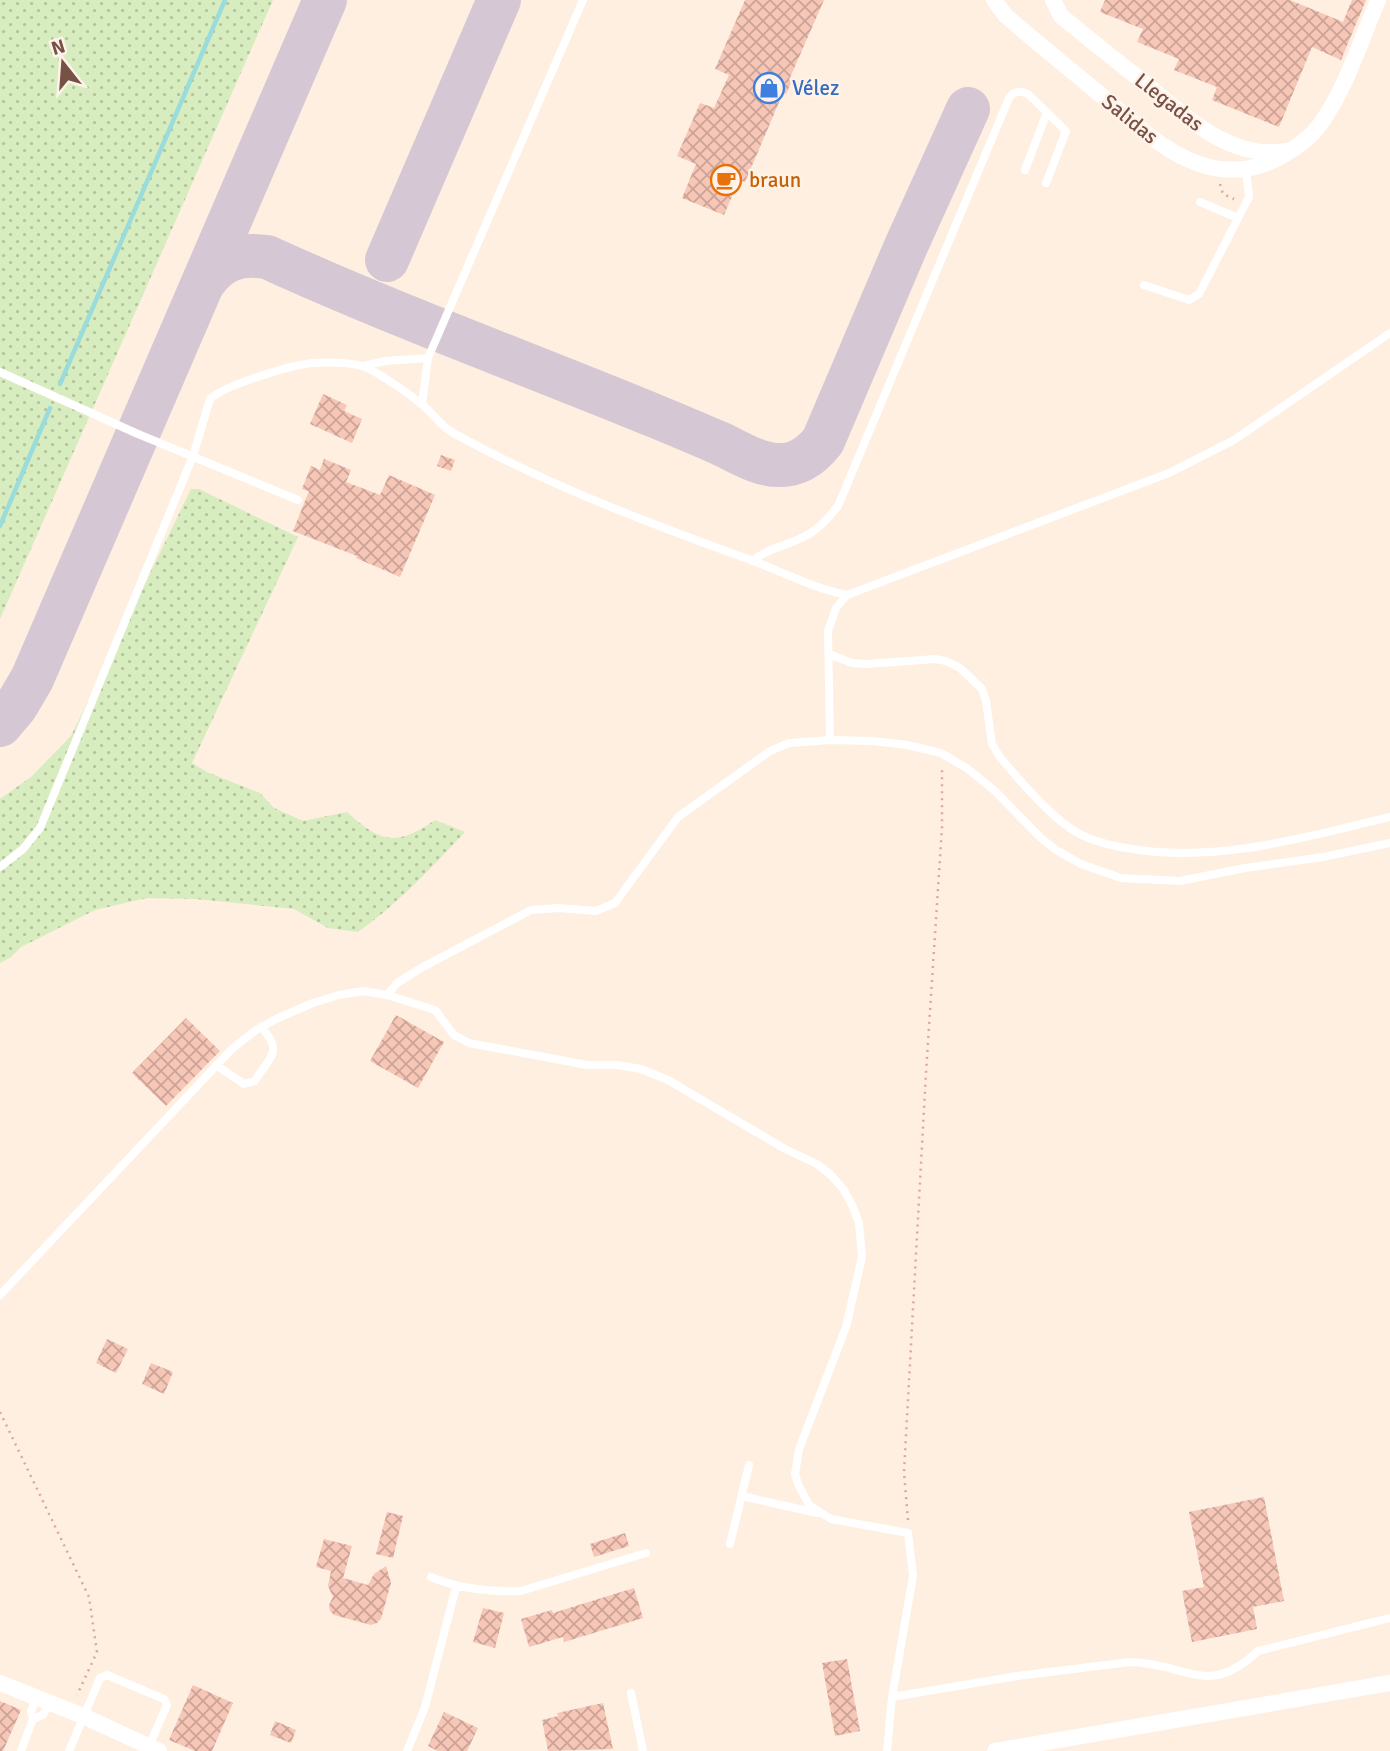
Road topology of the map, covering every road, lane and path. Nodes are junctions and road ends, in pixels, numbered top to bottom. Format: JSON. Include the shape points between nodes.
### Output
{"nodes":[{"id":1,"x":583,"y":0,"type":"edge"},
{"id":2,"x":994,"y":0,"type":"edge"},
{"id":3,"x":1045,"y":0,"type":"edge"},
{"id":4,"x":1053,"y":0,"type":"edge"},
{"id":5,"x":1378,"y":0,"type":"edge"},
{"id":6,"x":1061,"y":16,"type":"junction"},
{"id":7,"x":1047,"y":112,"type":"junction"},
{"id":8,"x":1292,"y":150,"type":"junction"},
{"id":9,"x":1025,"y":170,"type":"dead end"},
{"id":10,"x":1246,"y":170,"type":"junction"},
{"id":11,"x":1046,"y":183,"type":"dead end"},
{"id":12,"x":1200,"y":202,"type":"dead end"},
{"id":13,"x":1238,"y":218,"type":"junction"},
{"id":14,"x":1144,"y":285,"type":"dead end"},
{"id":15,"x":1390,"y":333,"type":"edge"},
{"id":16,"x":428,"y":358,"type":"junction"},
{"id":17,"x":364,"y":366,"type":"junction"},
{"id":18,"x":0,"y":372,"type":"edge"},
{"id":19,"x":422,"y":404,"type":"junction"},
{"id":20,"x":193,"y":456,"type":"junction"},
{"id":21,"x":298,"y":500,"type":"dead end"},
{"id":22,"x":752,"y":561,"type":"junction"},
{"id":23,"x":847,"y":595,"type":"junction"},
{"id":24,"x":829,"y":654,"type":"junction"},
{"id":25,"x":830,"y":740,"type":"junction"},
{"id":26,"x":942,"y":753,"type":"junction"},
{"id":27,"x":1390,"y":817,"type":"edge"},
{"id":28,"x":1390,"y":843,"type":"edge"},
{"id":29,"x":0,"y":867,"type":"edge"},
{"id":30,"x":387,"y":995,"type":"junction"},
{"id":31,"x":261,"y":1027,"type":"junction"},
{"id":32,"x":216,"y":1065,"type":"junction"},
{"id":33,"x":0,"y":1295,"type":"edge"},
{"id":34,"x":0,"y":1412,"type":"edge"},
{"id":35,"x":749,"y":1465,"type":"dead end"},
{"id":36,"x":742,"y":1496,"type":"junction"},
{"id":37,"x":820,"y":1513,"type":"junction"},
{"id":38,"x":908,"y":1533,"type":"junction"},
{"id":39,"x":730,"y":1544,"type":"dead end"},
{"id":40,"x":646,"y":1553,"type":"dead end"},
{"id":41,"x":431,"y":1577,"type":"dead end"},
{"id":42,"x":456,"y":1587,"type":"junction"},
{"id":43,"x":1390,"y":1618,"type":"edge"},
{"id":44,"x":0,"y":1683,"type":"edge"},
{"id":45,"x":1390,"y":1683,"type":"edge"},
{"id":46,"x":631,"y":1693,"type":"dead end"},
{"id":47,"x":892,"y":1698,"type":"junction"},
{"id":48,"x":43,"y":1700,"type":"junction"},
{"id":49,"x":74,"y":1701,"type":"dead end"},
{"id":50,"x":83,"y":1716,"type":"junction"},
{"id":51,"x":33,"y":1719,"type":"junction"},
{"id":52,"x":154,"y":1749,"type":"edge"},
{"id":53,"x":21,"y":1751,"type":"edge"},
{"id":54,"x":69,"y":1751,"type":"edge"},
{"id":55,"x":407,"y":1751,"type":"edge"},
{"id":56,"x":643,"y":1751,"type":"edge"},
{"id":57,"x":887,"y":1751,"type":"edge"},
{"id":58,"x":995,"y":1751,"type":"edge"}],
"edges":[{"from":1,"to":16,"type":"lane"},
{"from":2,"to":10,"type":"street","name":"Salidas","via":[[1005,15],[1149,136],[1206,166],[1229,172]]},
{"from":3,"to":6,"type":"lane","name":"Llegadas"},
{"from":4,"to":6,"type":"street","name":"Llegadas"},
{"from":5,"to":8,"type":"street","name":"Salidas","via":[[1336,99],[1318,127]]},
{"from":6,"to":8,"type":"street","name":"Llegadas","via":[[1206,131],[1253,150]]},
{"from":7,"to":9,"type":"lane"},
{"from":7,"to":11,"type":"lane","via":[[1064,127],[1066,135]]},
{"from":7,"to":22,"type":"lane","via":[[1023,92],[1009,98],[838,506],[808,535]]},
{"from":8,"to":10,"type":"street","name":"Salidas"},
{"from":10,"to":13,"type":"lane","via":[[1249,197]]},
{"from":12,"to":13,"type":"lane"},
{"from":13,"to":14,"type":"lane","via":[[1199,294],[1189,300]]},
{"from":15,"to":23,"type":"lane","via":[[1234,440],[1170,473]]},
{"from":16,"to":17,"type":"lane"},
{"from":16,"to":19,"type":"lane"},
{"from":17,"to":19,"type":"lane"},
{"from":17,"to":20,"type":"lane","via":[[303,365],[217,392],[210,399]]},
{"from":18,"to":20,"type":"lane"},
{"from":19,"to":22,"type":"lane","via":[[453,433],[527,470],[653,525]]},
{"from":20,"to":21,"type":"lane"},
{"from":20,"to":29,"type":"lane","via":[[40,828]]},
{"from":22,"to":23,"type":"lane"},
{"from":23,"to":24,"type":"lane","via":[[831,621]]},
{"from":24,"to":25,"type":"lane"},
{"from":24,"to":27,"type":"lane","via":[[852,663],[935,659],[960,668],[982,689],[992,744],[1009,768],[1063,823],[1111,846],[1188,854],[1244,850]]},
{"from":25,"to":26,"type":"lane","via":[[884,742]]},
{"from":25,"to":30,"type":"lane","via":[[789,743],[770,751],[684,811],[615,903],[596,911],[531,910],[421,968]]},
{"from":26,"to":28,"type":"lane","via":[[995,791],[1056,850],[1121,878],[1180,881]]},
{"from":26,"to":38,"type":"path","via":[[942,827],[905,1472]]},
{"from":30,"to":31,"type":"lane","via":[[363,991],[339,995]]},
{"from":30,"to":37,"type":"lane","via":[[435,1010],[454,1035],[469,1043],[587,1065],[641,1069],[668,1080],[831,1175],[859,1223],[862,1257],[846,1327],[799,1449],[798,1484],[809,1505]]},
{"from":31,"to":32,"type":"lane"},
{"from":31,"to":32,"type":"lane","via":[[273,1040],[274,1051],[255,1081],[244,1084]]},
{"from":32,"to":33,"type":"lane"},
{"from":34,"to":49,"type":"path","via":[[89,1597],[97,1652]]},
{"from":35,"to":36,"type":"lane"},
{"from":36,"to":37,"type":"lane"},
{"from":36,"to":39,"type":"lane"},
{"from":37,"to":38,"type":"lane"},
{"from":38,"to":47,"type":"lane","via":[[913,1576]]},
{"from":40,"to":42,"type":"lane","via":[[521,1591]]},
{"from":41,"to":42,"type":"lane"},
{"from":42,"to":55,"type":"lane","via":[[425,1707]]},
{"from":43,"to":47,"type":"lane","via":[[1258,1651],[1226,1674],[1199,1676],[1148,1662],[1130,1662]]},
{"from":44,"to":48,"type":"street"},
{"from":45,"to":58,"type":"street"},
{"from":46,"to":56,"type":"lane"},
{"from":47,"to":57,"type":"lane"},
{"from":48,"to":50,"type":"street"},
{"from":48,"to":51,"type":"lane","via":[[31,1712]]},
{"from":48,"to":51,"type":"lane","via":[[43,1716]]},
{"from":50,"to":52,"type":"street"},
{"from":50,"to":52,"type":"lane","via":[[103,1676],[164,1699],[167,1706]]},
{"from":50,"to":54,"type":"lane"},
{"from":51,"to":53,"type":"lane"}]}
